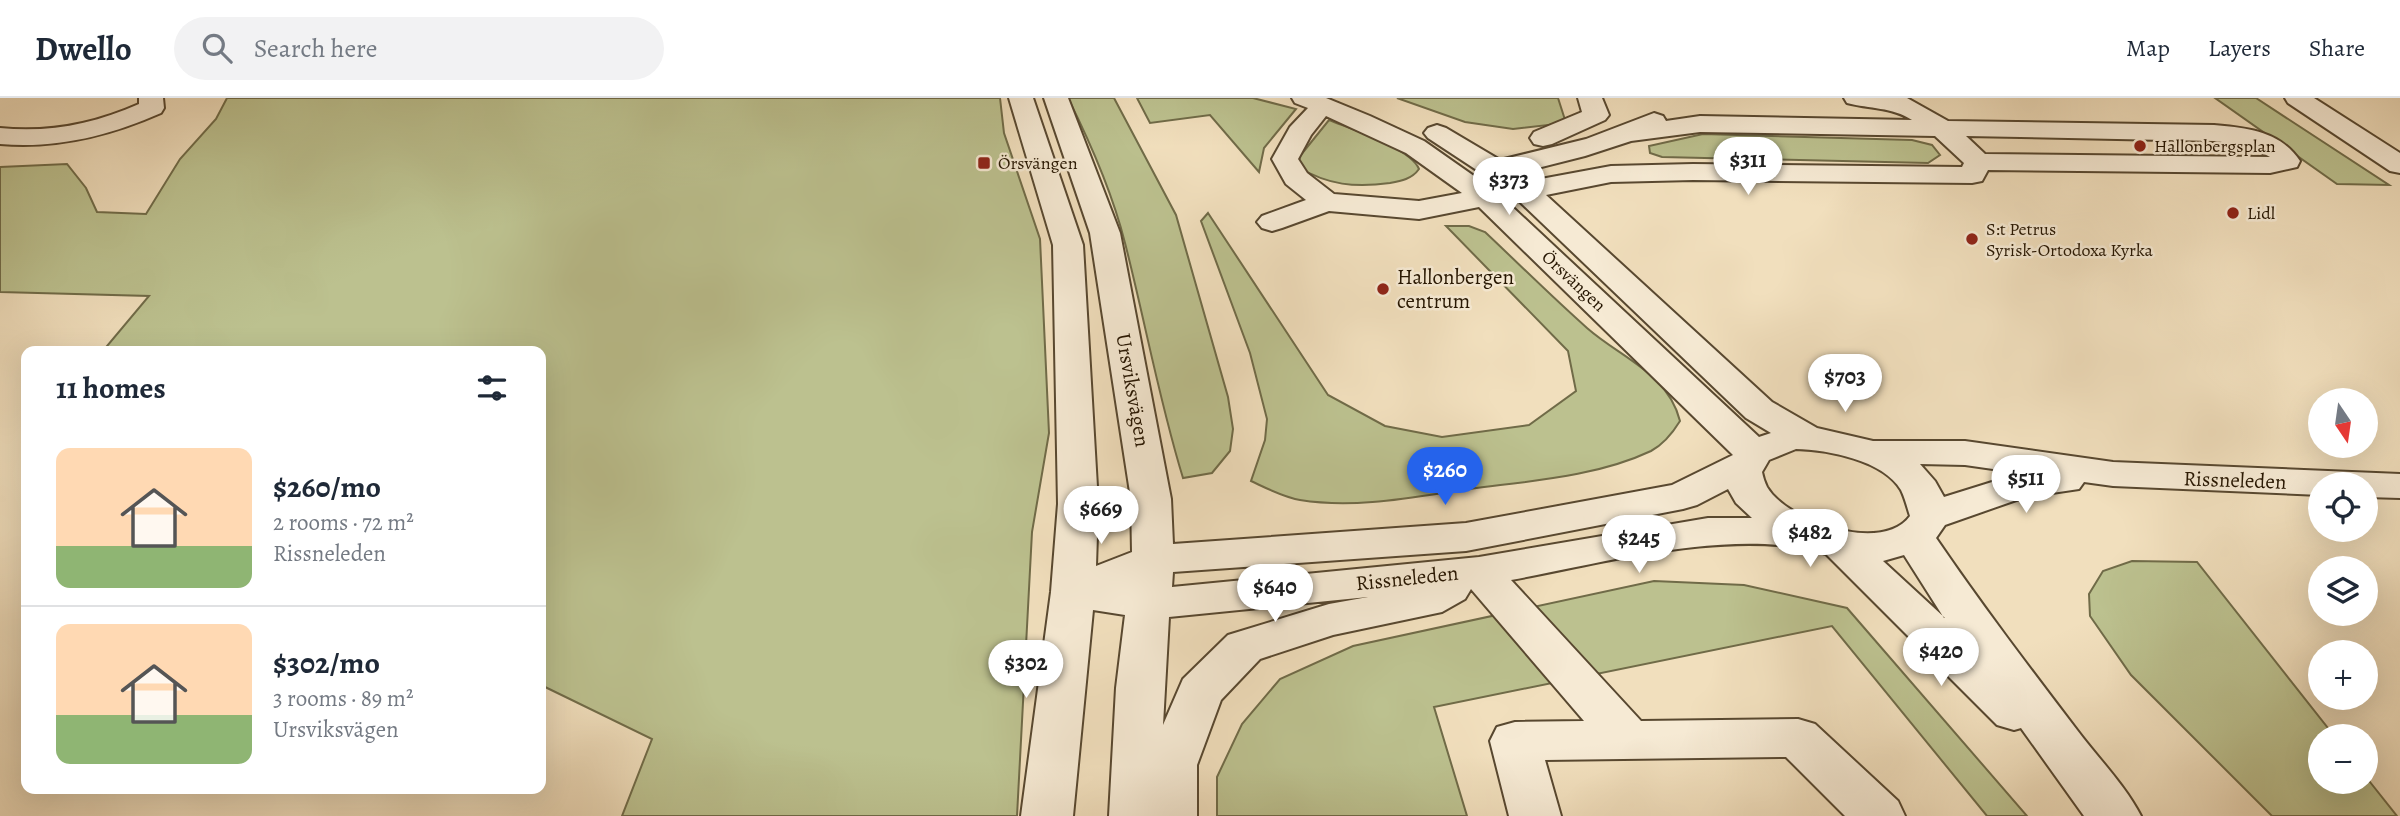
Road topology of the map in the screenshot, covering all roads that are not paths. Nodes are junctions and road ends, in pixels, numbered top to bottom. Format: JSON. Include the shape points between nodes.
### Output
{"nodes":[{"id":1,"x":151,"y":98,"type":"edge"},
{"id":2,"x":1021,"y":98,"type":"edge"},
{"id":3,"x":1056,"y":98,"type":"edge"},
{"id":4,"x":1354,"y":98,"type":"edge"},
{"id":5,"x":1590,"y":98,"type":"edge"},
{"id":6,"x":1856,"y":98,"type":"edge"},
{"id":7,"x":2297,"y":98,"type":"edge"},
{"id":8,"x":1692,"y":102,"type":"dead end"},
{"id":9,"x":1310,"y":106,"type":"edge"},
{"id":10,"x":1942,"y":128,"type":"junction"},
{"id":11,"x":1630,"y":133,"type":"junction"},
{"id":12,"x":0,"y":136,"type":"edge"},
{"id":13,"x":1570,"y":152,"type":"junction"},
{"id":14,"x":1978,"y":162,"type":"junction"},
{"id":15,"x":2400,"y":165,"type":"edge"},
{"id":16,"x":1491,"y":183,"type":"junction"},
{"id":17,"x":1326,"y":202,"type":"junction"},
{"id":18,"x":1272,"y":222,"type":"dead end"},
{"id":19,"x":1807,"y":438,"type":"junction"},
{"id":20,"x":1871,"y":452,"type":"junction"},
{"id":21,"x":1747,"y":459,"type":"junction"},
{"id":22,"x":2113,"y":474,"type":"junction"},
{"id":23,"x":2400,"y":485,"type":"edge"},
{"id":24,"x":1922,"y":527,"type":"junction"},
{"id":25,"x":1797,"y":531,"type":"junction"},
{"id":26,"x":1842,"y":546,"type":"junction"},
{"id":27,"x":1479,"y":571,"type":"junction"},
{"id":28,"x":1152,"y":582,"type":"junction"},
{"id":29,"x":1073,"y":592,"type":"junction"},
{"id":30,"x":1629,"y":740,"type":"junction"},
{"id":31,"x":2101,"y":799,"type":"edge"},
{"id":32,"x":1047,"y":816,"type":"edge"},
{"id":33,"x":1135,"y":816,"type":"edge"},
{"id":34,"x":1171,"y":816,"type":"edge"},
{"id":35,"x":1535,"y":816,"type":"edge"},
{"id":36,"x":1879,"y":816,"type":"edge"}],
"edges":[{"from":1,"to":12,"type":"street","via":[[152,108],[112,125],[57,135]]},
{"from":2,"to":29,"type":"street","via":[[1068,245],[1078,504]]},
{"from":3,"to":28,"type":"street","name":"Ursviksvägen","via":[[1105,233],[1151,499]]},
{"from":4,"to":16,"type":"street","name":"Örsvängen","via":[[1443,136]]},
{"from":5,"to":13,"type":"street","via":[[1596,114],[1543,138]]},
{"from":6,"to":10,"type":"street","via":[[1905,105]]},
{"from":7,"to":15,"type":"street"},
{"from":8,"to":11,"type":"street"},
{"from":9,"to":16,"type":"street","name":"Örsvängen","via":[[1361,121]]},
{"from":9,"to":17,"type":"street","via":[[1285,159],[1296,178]]},
{"from":10,"to":11,"type":"street","via":[[1700,124]]},
{"from":10,"to":14,"type":"street"},
{"from":10,"to":14,"type":"street","via":[[2245,136],[2266,142],[2287,161],[2270,165]]},
{"from":11,"to":13,"type":"street"},
{"from":13,"to":16,"type":"street"},
{"from":14,"to":16,"type":"street","via":[[1972,175],[1693,172]]},
{"from":16,"to":17,"type":"street","via":[[1419,210]]},
{"from":16,"to":19,"type":"street","name":"Örsvängen","via":[[1759,410]]},
{"from":16,"to":21,"type":"street","name":"Örsvängen"},
{"from":17,"to":18,"type":"street"},
{"from":19,"to":20,"type":"street"},
{"from":19,"to":21,"type":"street","name":"Rissneleden","via":[[1767,443]]},
{"from":20,"to":22,"type":"street","name":"Rissneleden","via":[[1965,453]]},
{"from":20,"to":24,"type":"street","via":[[1920,488]]},
{"from":21,"to":25,"type":"street","via":[[1742,478],[1750,497]]},
{"from":21,"to":28,"type":"street","name":"Rissneleden","via":[[1683,496],[1466,537]]},
{"from":22,"to":23,"type":"street","name":"Rissneleden"},
{"from":22,"to":24,"type":"street","name":"Rissneleden","via":[[2020,485]]},
{"from":24,"to":26,"type":"street","name":"Rissneleden","via":[[1883,547]]},
{"from":24,"to":31,"type":"street","via":[[1944,585]]},
{"from":25,"to":26,"type":"street"},
{"from":25,"to":27,"type":"street","name":"Rissneleden","via":[[1708,531]]},
{"from":26,"to":31,"type":"street"},
{"from":27,"to":28,"type":"street","name":"Rissneleden"},
{"from":27,"to":30,"type":"street"},
{"from":27,"to":34,"type":"street","via":[[1426,601],[1329,620],[1244,647],[1200,692],[1172,765]]},
{"from":28,"to":29,"type":"street","name":"Rissneleden"},
{"from":28,"to":33,"type":"street","name":"Ursviksvägen","via":[[1140,688]]},
{"from":29,"to":32,"type":"street"},
{"from":30,"to":35,"type":"street","via":[[1515,741]]},
{"from":30,"to":36,"type":"street","via":[[1798,738]]}]}
